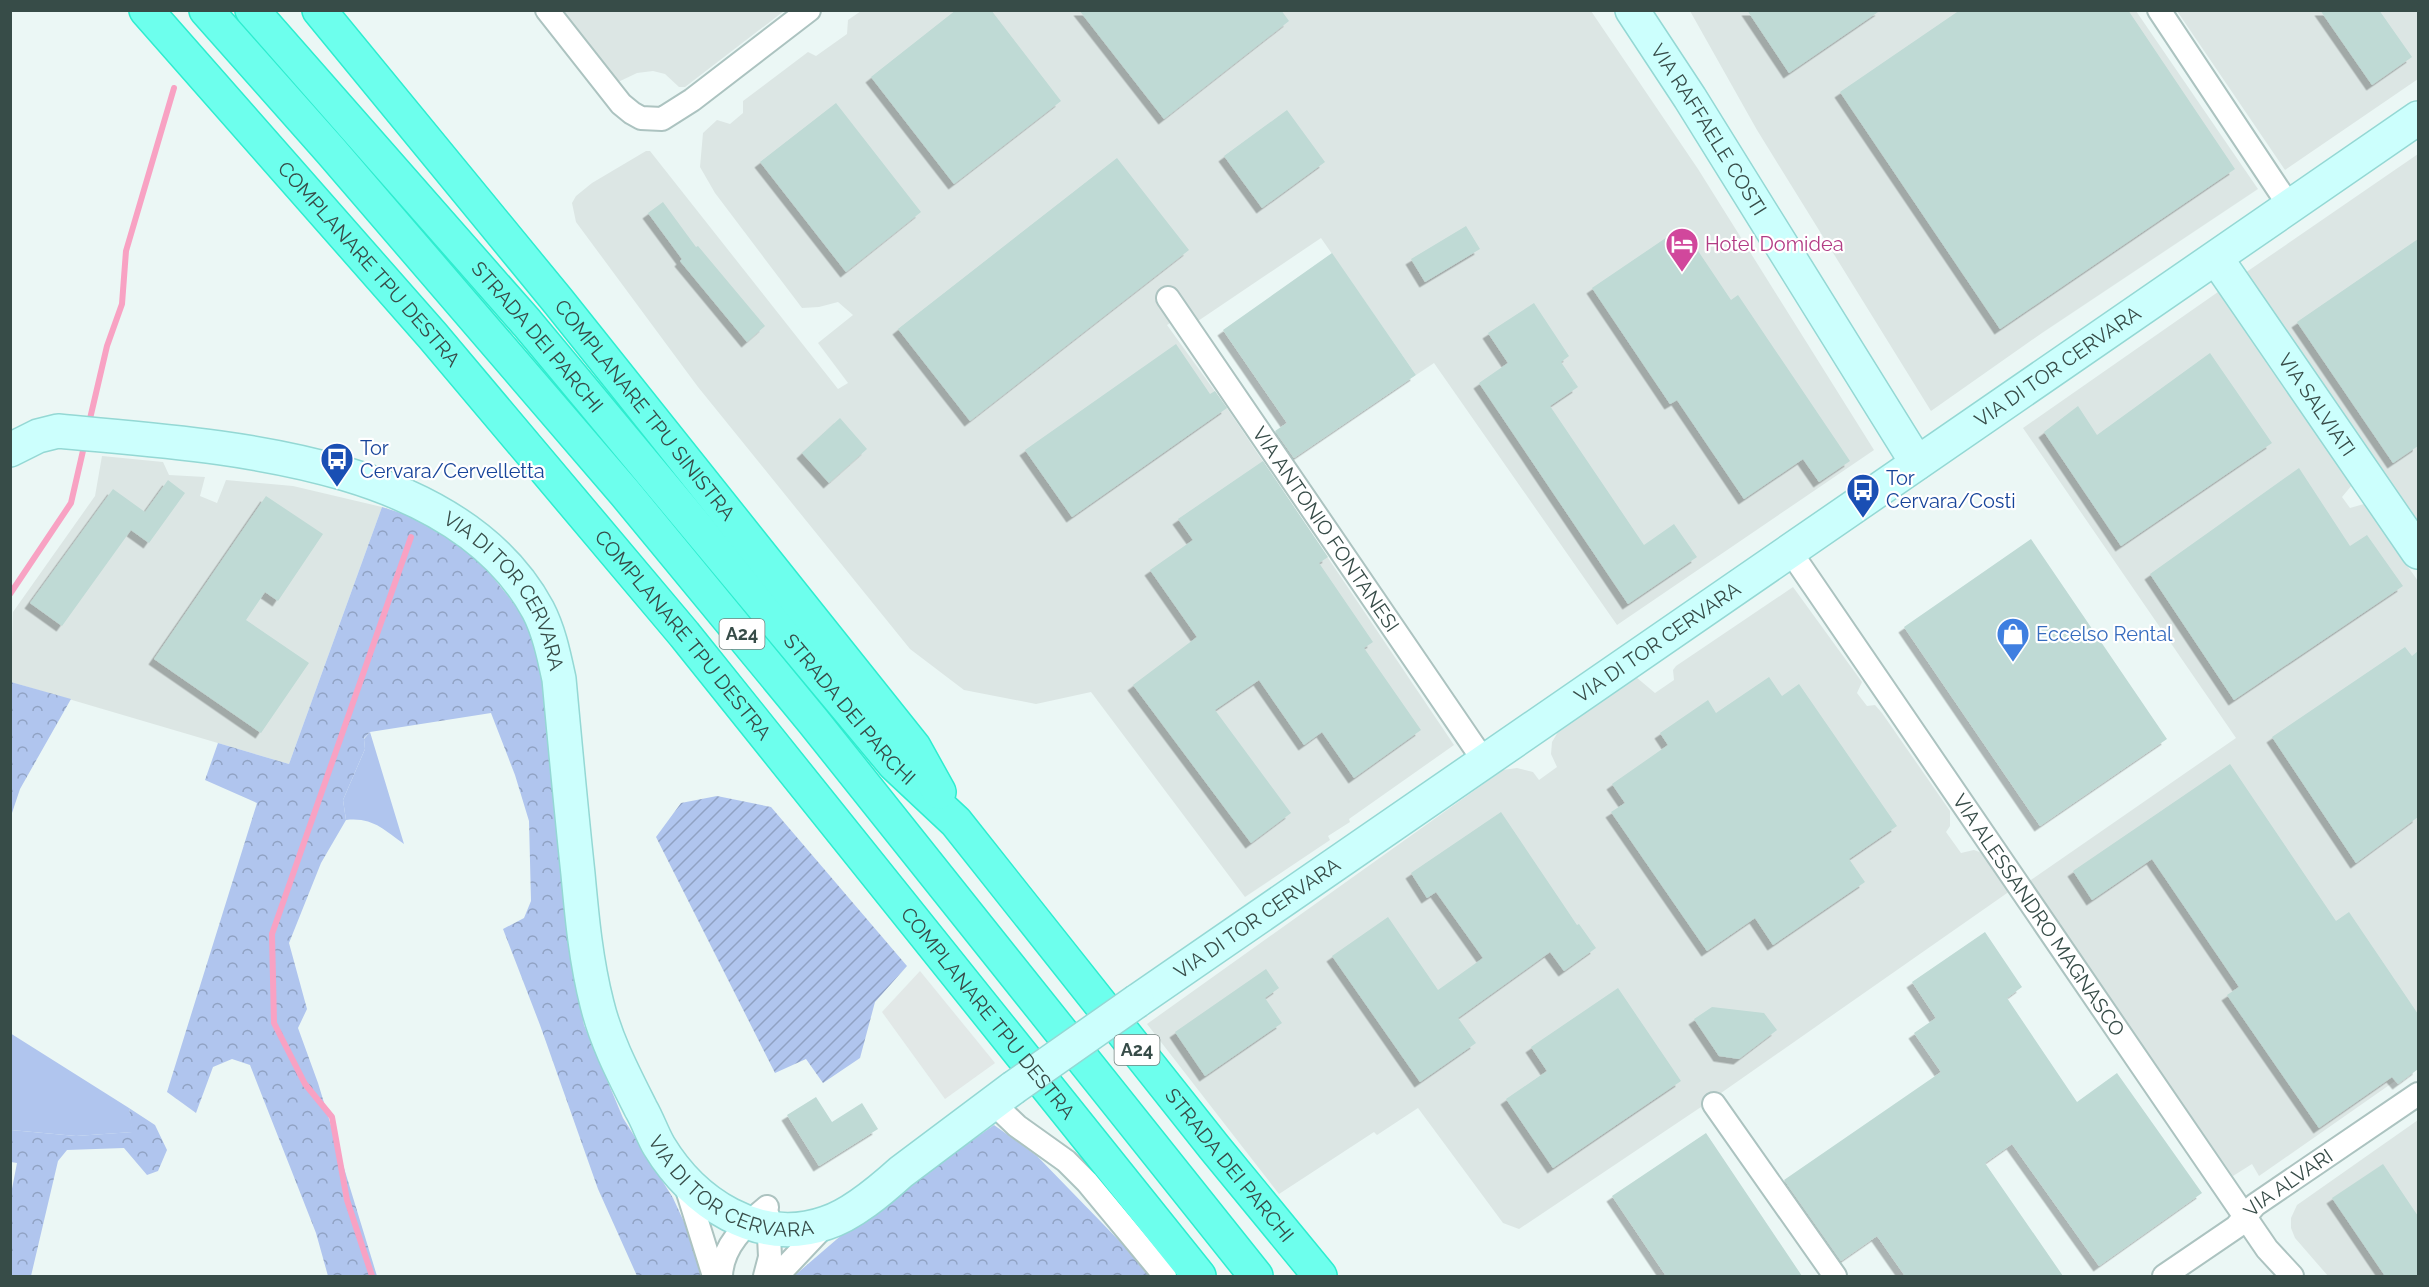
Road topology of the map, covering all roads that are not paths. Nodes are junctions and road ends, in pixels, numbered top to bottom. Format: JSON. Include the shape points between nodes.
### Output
{"nodes":[{"id":1,"x":125,"y":10,"type":"edge"},
{"id":2,"x":146,"y":10,"type":"edge"},
{"id":3,"x":206,"y":10,"type":"edge"},
{"id":4,"x":252,"y":10,"type":"edge"},
{"id":5,"x":319,"y":10,"type":"edge"},
{"id":6,"x":338,"y":10,"type":"edge"},
{"id":7,"x":547,"y":10,"type":"edge"},
{"id":8,"x":809,"y":10,"type":"edge"},
{"id":9,"x":1632,"y":10,"type":"edge"},
{"id":10,"x":2159,"y":10,"type":"edge"},
{"id":11,"x":363,"y":62,"type":"junction"},
{"id":12,"x":2418,"y":118,"type":"edge"},
{"id":13,"x":303,"y":187,"type":"junction"},
{"id":14,"x":2290,"y":207,"type":"junction"},
{"id":15,"x":2216,"y":258,"type":"junction"},
{"id":16,"x":1168,"y":298,"type":"dead end"},
{"id":17,"x":10,"y":450,"type":"edge"},
{"id":18,"x":1917,"y":464,"type":"junction"},
{"id":19,"x":1790,"y":551,"type":"junction"},
{"id":20,"x":2418,"y":552,"type":"edge"},
{"id":21,"x":1484,"y":761,"type":"junction"},
{"id":22,"x":956,"y":822,"type":"junction"},
{"id":23,"x":2418,"y":1094,"type":"edge"},
{"id":24,"x":1003,"y":1095,"type":"junction"},
{"id":25,"x":1714,"y":1104,"type":"dead end"},
{"id":26,"x":642,"y":1110,"type":"junction"},
{"id":27,"x":901,"y":1172,"type":"junction"},
{"id":28,"x":683,"y":1179,"type":"junction"},
{"id":29,"x":2245,"y":1215,"type":"junction"},
{"id":30,"x":761,"y":1220,"type":"junction"},
{"id":31,"x":827,"y":1223,"type":"junction"},
{"id":32,"x":714,"y":1276,"type":"edge"},
{"id":33,"x":721,"y":1276,"type":"edge"},
{"id":34,"x":765,"y":1276,"type":"edge"},
{"id":35,"x":777,"y":1276,"type":"edge"},
{"id":36,"x":1165,"y":1276,"type":"edge"},
{"id":37,"x":1199,"y":1276,"type":"edge"},
{"id":38,"x":1256,"y":1276,"type":"edge"},
{"id":39,"x":1320,"y":1276,"type":"edge"},
{"id":40,"x":1835,"y":1276,"type":"edge"},
{"id":41,"x":2164,"y":1276,"type":"edge"},
{"id":42,"x":2292,"y":1276,"type":"edge"}],
"edges":[{"from":1,"to":13,"type":"highway","via":[[232,130]]},
{"from":2,"to":13,"type":"highway","name":"COMPLANARE TPU DESTRA"},
{"from":3,"to":38,"type":"highway","name":"STRADA DEI PARCHI","number":"A24","via":[[632,502],[821,730]]},
{"from":4,"to":22,"type":"highway","name":"STRADA DEI PARCHI","number":"A24","via":[[527,323],[894,764]]},
{"from":5,"to":11,"type":"highway","name":"COMPLANARE TPU SINISTRA"},
{"from":6,"to":11,"type":"highway"},
{"from":7,"to":8,"type":"street","via":[[621,104],[652,120],[662,119],[692,100]]},
{"from":9,"to":18,"type":"street","name":"VIA RAFFAELE COSTI"},
{"from":10,"to":14,"type":"street"},
{"from":11,"to":22,"type":"highway","name":"COMPLANARE TPU SINISTRA","via":[[914,747]]},
{"from":12,"to":14,"type":"street","name":"VIA DI TOR CERVARA"},
{"from":13,"to":37,"type":"highway","name":"COMPLANARE TPU DESTRA","via":[[684,634]]},
{"from":14,"to":15,"type":"street","name":"VIA DI TOR CERVARA"},
{"from":15,"to":18,"type":"street","name":"VIA DI TOR CERVARA"},
{"from":15,"to":20,"type":"street","name":"VIA SALVIATI"},
{"from":16,"to":21,"type":"street","name":"VIA ANTONIO FONTANESI"},
{"from":17,"to":26,"type":"street","name":"VIA DI TOR CERVARA","via":[[58,431],[328,468],[378,484],[457,523],[500,559],[538,610],[548,634],[559,679],[585,944],[594,991],[607,1037]]},
{"from":18,"to":19,"type":"street","name":"VIA DI TOR CERVARA"},
{"from":19,"to":21,"type":"street","name":"VIA DI TOR CERVARA"},
{"from":19,"to":29,"type":"street","name":"VIA ALESSANDRO MAGNASCO"},
{"from":21,"to":24,"type":"street","name":"VIA DI TOR CERVARA","bridge":true},
{"from":22,"to":39,"type":"highway","name":"STRADA DEI PARCHI","number":"A24"},
{"from":23,"to":29,"type":"street","name":"VIA ALVARI"},
{"from":24,"to":27,"type":"street","name":"VIA DI TOR CERVARA"},
{"from":24,"to":36,"type":"street","via":[[1017,1126],[1066,1161],[1087,1182]]},
{"from":25,"to":40,"type":"street"},
{"from":26,"to":28,"type":"street","name":"VIA DI TOR CERVARA","via":[[658,1145]]},
{"from":26,"to":30,"type":"street","name":"VIA DI TOR CERVARA","via":[[667,1141],[699,1170],[741,1198]]},
{"from":27,"to":30,"type":"street","name":"VIA DI TOR CERVARA","via":[[831,1200],[788,1209]]},
{"from":27,"to":31,"type":"street","name":"VIA DI TOR CERVARA"},
{"from":28,"to":30,"type":"street","name":"VIA DI TOR CERVARA","via":[[712,1206]]},
{"from":28,"to":32,"type":"street"},
{"from":29,"to":41,"type":"street","name":"VIA ALVARI","via":[[2236,1227]]},
{"from":29,"to":42,"type":"street","name":"VIA ALESSANDRO MAGNASCO","via":[[2267,1249]]},
{"from":30,"to":31,"type":"street","name":"VIA DI TOR CERVARA","via":[[802,1228]]},
{"from":30,"to":33,"type":"street","via":[[731,1243],[721,1264]]},
{"from":30,"to":34,"type":"street","via":[[770,1257]]},
{"from":31,"to":35,"type":"street"}]}
